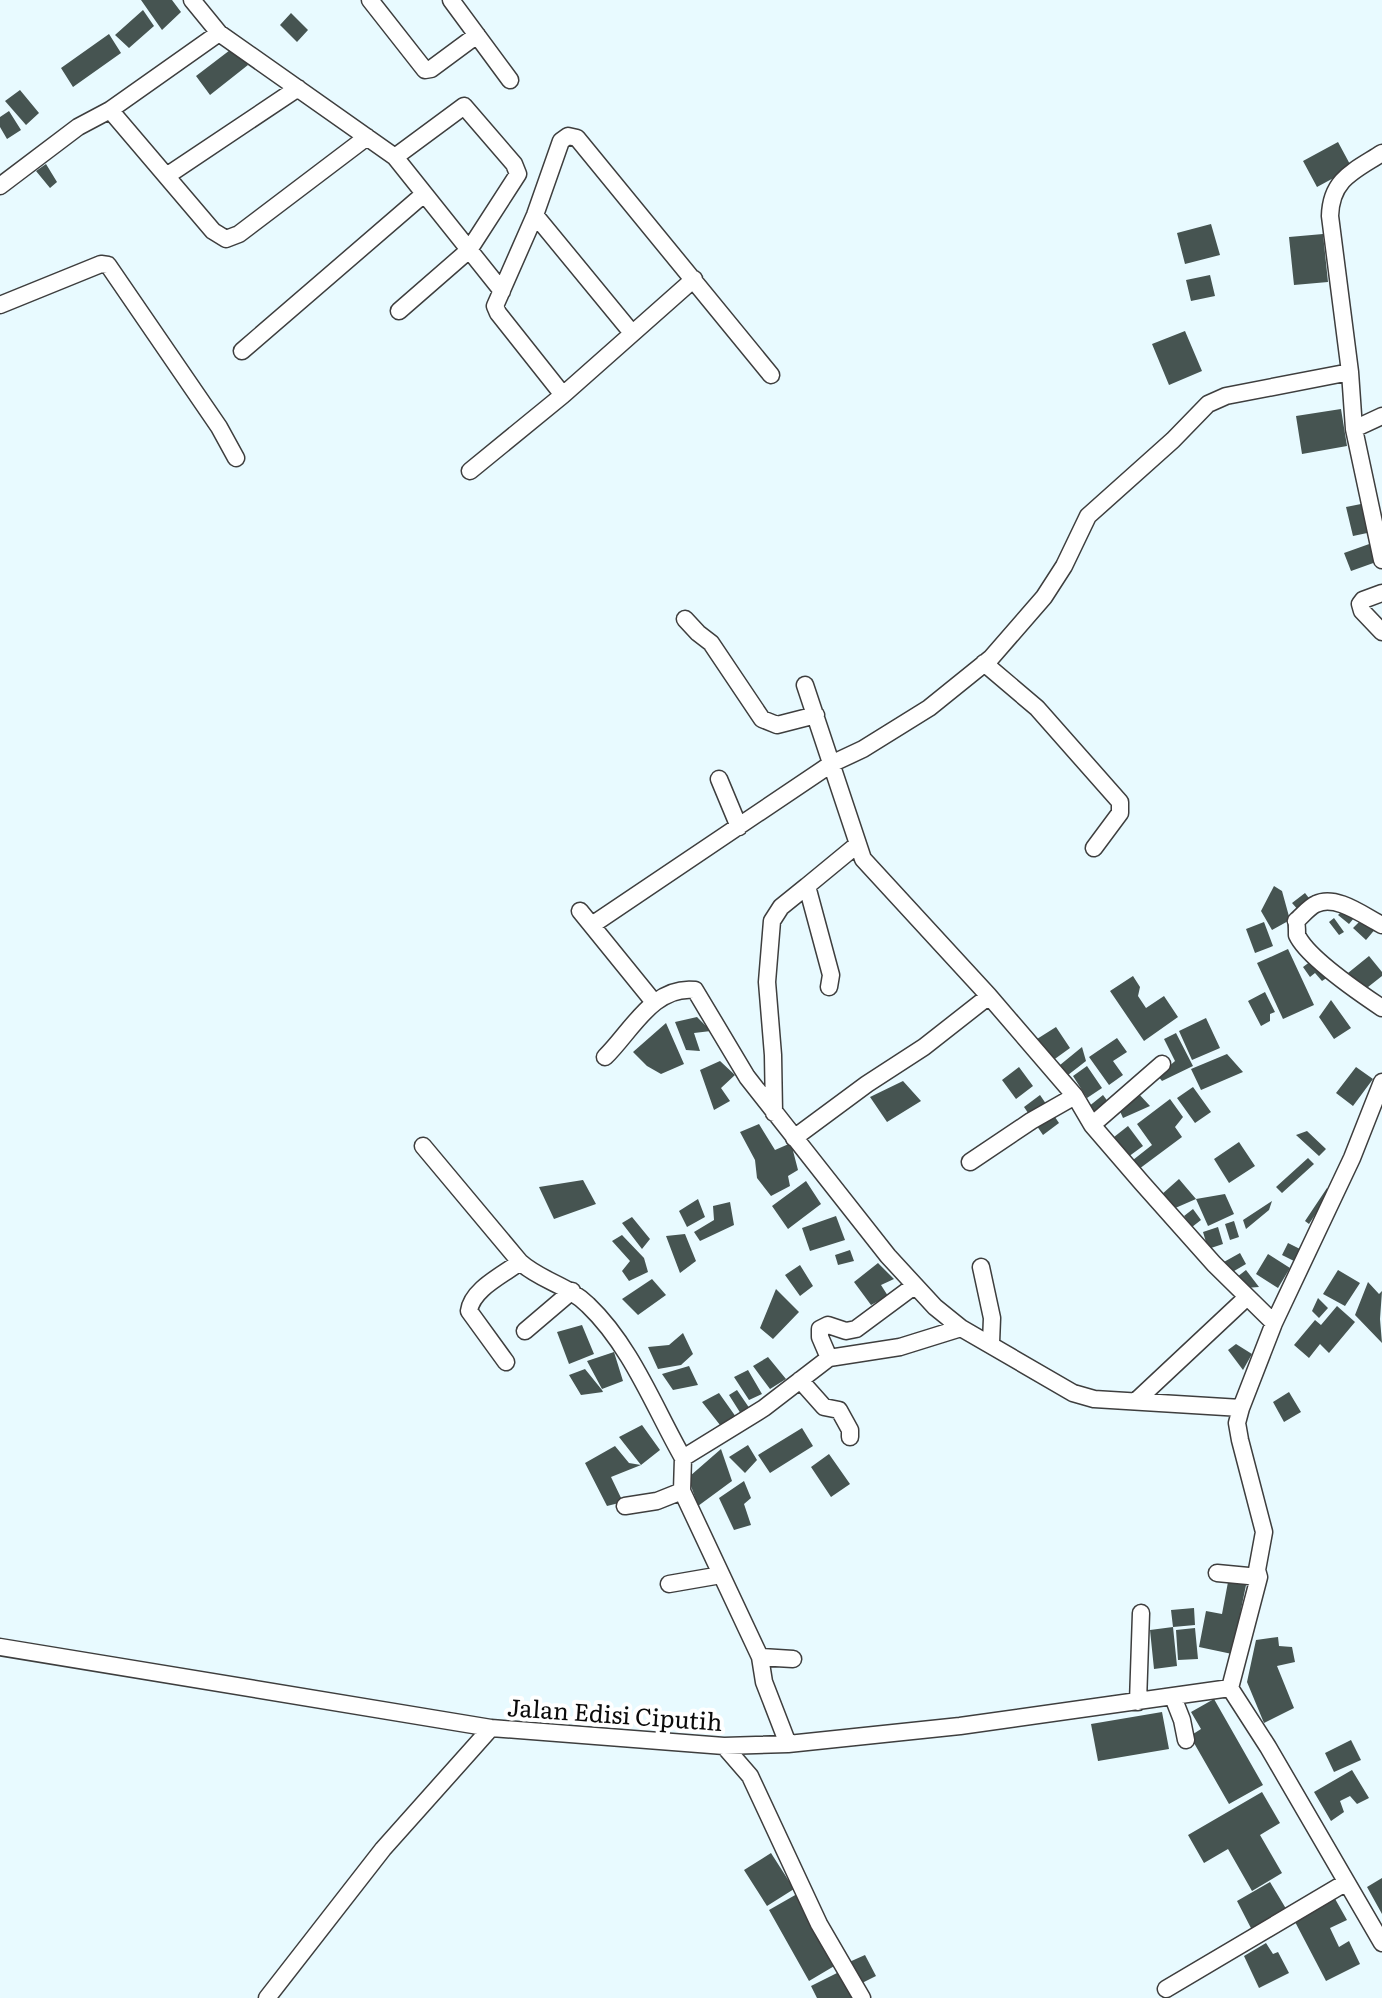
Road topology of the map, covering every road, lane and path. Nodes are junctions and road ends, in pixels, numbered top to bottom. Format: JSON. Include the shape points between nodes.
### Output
{"nodes":[{"id":1,"x":192,"y":0,"type":"edge"},
{"id":2,"x":370,"y":0,"type":"edge"},
{"id":3,"x":451,"y":0,"type":"edge"},
{"id":4,"x":219,"y":33,"type":"junction"},
{"id":5,"x":477,"y":35,"type":"junction"},
{"id":6,"x":510,"y":80,"type":"dead end"},
{"id":7,"x":298,"y":88,"type":"junction"},
{"id":8,"x":110,"y":110,"type":"junction"},
{"id":9,"x":367,"y":137,"type":"junction"},
{"id":10,"x":1382,"y":153,"type":"edge"},
{"id":11,"x":395,"y":157,"type":"junction"},
{"id":12,"x":168,"y":175,"type":"junction"},
{"id":13,"x":0,"y":186,"type":"edge"},
{"id":14,"x":424,"y":194,"type":"junction"},
{"id":15,"x":535,"y":215,"type":"junction"},
{"id":16,"x":469,"y":250,"type":"junction"},
{"id":17,"x":694,"y":279,"type":"junction"},
{"id":18,"x":502,"y":291,"type":"junction"},
{"id":19,"x":0,"y":305,"type":"edge"},
{"id":20,"x":399,"y":311,"type":"dead end"},
{"id":21,"x":632,"y":333,"type":"junction"},
{"id":22,"x":242,"y":351,"type":"dead end"},
{"id":23,"x":1350,"y":372,"type":"junction"},
{"id":24,"x":771,"y":375,"type":"dead end"},
{"id":25,"x":563,"y":395,"type":"junction"},
{"id":26,"x":1382,"y":416,"type":"edge"},
{"id":27,"x":1354,"y":429,"type":"junction"},
{"id":28,"x":236,"y":458,"type":"dead end"},
{"id":29,"x":470,"y":471,"type":"dead end"},
{"id":30,"x":1382,"y":560,"type":"edge"},
{"id":31,"x":1382,"y":593,"type":"edge"},
{"id":32,"x":685,"y":619,"type":"dead end"},
{"id":33,"x":1382,"y":632,"type":"edge"},
{"id":34,"x":984,"y":663,"type":"junction"},
{"id":35,"x":805,"y":685,"type":"dead end"},
{"id":36,"x":816,"y":715,"type":"junction"},
{"id":37,"x":831,"y":764,"type":"junction"},
{"id":38,"x":719,"y":779,"type":"dead end"},
{"id":39,"x":739,"y":827,"type":"junction"},
{"id":40,"x":858,"y":844,"type":"junction"},
{"id":41,"x":1094,"y":848,"type":"dead end"},
{"id":42,"x":807,"y":886,"type":"junction"},
{"id":43,"x":580,"y":911,"type":"dead end"},
{"id":44,"x":592,"y":925,"type":"junction"},
{"id":45,"x":1382,"y":925,"type":"edge"},
{"id":46,"x":829,"y":987,"type":"dead end"},
{"id":47,"x":989,"y":996,"type":"junction"},
{"id":48,"x":653,"y":1001,"type":"junction"},
{"id":49,"x":1382,"y":1008,"type":"edge"},
{"id":50,"x":605,"y":1057,"type":"dead end"},
{"id":51,"x":1162,"y":1064,"type":"dead end"},
{"id":52,"x":1382,"y":1082,"type":"edge"},
{"id":53,"x":1075,"y":1096,"type":"junction"},
{"id":54,"x":774,"y":1113,"type":"junction"},
{"id":55,"x":1092,"y":1125,"type":"junction"},
{"id":56,"x":794,"y":1138,"type":"junction"},
{"id":57,"x":423,"y":1146,"type":"dead end"},
{"id":58,"x":970,"y":1162,"type":"dead end"},
{"id":59,"x":520,"y":1262,"type":"junction"},
{"id":60,"x":981,"y":1267,"type":"dead end"},
{"id":61,"x":914,"y":1286,"type":"junction"},
{"id":62,"x":572,"y":1291,"type":"junction"},
{"id":63,"x":1246,"y":1298,"type":"junction"},
{"id":64,"x":1274,"y":1323,"type":"junction"},
{"id":65,"x":961,"y":1328,"type":"junction"},
{"id":66,"x":525,"y":1331,"type":"dead end"},
{"id":67,"x":991,"y":1343,"type":"junction"},
{"id":68,"x":829,"y":1358,"type":"junction"},
{"id":69,"x":506,"y":1362,"type":"dead end"},
{"id":70,"x":800,"y":1380,"type":"junction"},
{"id":71,"x":1136,"y":1401,"type":"junction"},
{"id":72,"x":1241,"y":1408,"type":"junction"},
{"id":73,"x":850,"y":1437,"type":"dead end"},
{"id":74,"x":683,"y":1458,"type":"junction"},
{"id":75,"x":682,"y":1491,"type":"junction"},
{"id":76,"x":625,"y":1506,"type":"dead end"},
{"id":77,"x":1217,"y":1573,"type":"dead end"},
{"id":78,"x":721,"y":1575,"type":"junction"},
{"id":79,"x":1259,"y":1577,"type":"junction"},
{"id":80,"x":669,"y":1584,"type":"dead end"},
{"id":81,"x":1141,"y":1613,"type":"dead end"},
{"id":82,"x":0,"y":1647,"type":"edge"},
{"id":83,"x":760,"y":1657,"type":"junction"},
{"id":84,"x":793,"y":1659,"type":"dead end"},
{"id":85,"x":1230,"y":1688,"type":"junction"},
{"id":86,"x":1173,"y":1697,"type":"junction"},
{"id":87,"x":1138,"y":1702,"type":"junction"},
{"id":88,"x":491,"y":1728,"type":"junction"},
{"id":89,"x":1186,"y":1740,"type":"dead end"},
{"id":90,"x":788,"y":1744,"type":"junction"},
{"id":91,"x":724,"y":1746,"type":"junction"},
{"id":92,"x":1345,"y":1883,"type":"junction"},
{"id":93,"x":1382,"y":1943,"type":"edge"},
{"id":94,"x":1166,"y":1989,"type":"dead end"},
{"id":95,"x":267,"y":1998,"type":"edge"},
{"id":96,"x":862,"y":1998,"type":"edge"}],
"edges":[{"from":1,"to":4,"type":"street"},
{"from":2,"to":5,"type":"street","via":[[425,70]]},
{"from":3,"to":5,"type":"street"},
{"from":4,"to":7,"type":"street"},
{"from":4,"to":8,"type":"street"},
{"from":5,"to":6,"type":"street"},
{"from":7,"to":9,"type":"street"},
{"from":7,"to":12,"type":"street"},
{"from":8,"to":12,"type":"street"},
{"from":8,"to":13,"type":"street","via":[[78,127]]},
{"from":9,"to":11,"type":"street"},
{"from":9,"to":12,"type":"street","via":[[226,239],[213,231]]},
{"from":10,"to":23,"type":"street","via":[[1338,184],[1330,198]]},
{"from":11,"to":14,"type":"street"},
{"from":11,"to":16,"type":"street","via":[[464,106],[514,164],[518,174]]},
{"from":14,"to":16,"type":"street"},
{"from":14,"to":22,"type":"street"},
{"from":15,"to":17,"type":"street","via":[[561,141],[577,138]]},
{"from":15,"to":18,"type":"street"},
{"from":15,"to":21,"type":"street"},
{"from":16,"to":18,"type":"street"},
{"from":16,"to":20,"type":"street"},
{"from":17,"to":21,"type":"street"},
{"from":17,"to":24,"type":"street"},
{"from":18,"to":25,"type":"street","via":[[495,306],[498,313]]},
{"from":19,"to":28,"type":"street","via":[[108,265]]},
{"from":21,"to":25,"type":"street"},
{"from":23,"to":27,"type":"street"},
{"from":23,"to":34,"type":"street","via":[[1208,404],[1088,516],[1044,597]]},
{"from":25,"to":29,"type":"street"},
{"from":26,"to":27,"type":"street"},
{"from":27,"to":30,"type":"street"},
{"from":31,"to":33,"type":"street","via":[[1360,604]]},
{"from":32,"to":36,"type":"street","via":[[711,643],[762,719],[777,725]]},
{"from":34,"to":37,"type":"street","via":[[912,720]]},
{"from":34,"to":41,"type":"street","via":[[1037,708],[1120,802],[1120,813]]},
{"from":35,"to":36,"type":"street"},
{"from":36,"to":37,"type":"street"},
{"from":37,"to":39,"type":"street"},
{"from":37,"to":40,"type":"street"},
{"from":38,"to":39,"type":"street"},
{"from":39,"to":44,"type":"street"},
{"from":40,"to":42,"type":"street"},
{"from":40,"to":47,"type":"street","via":[[863,859]]},
{"from":42,"to":46,"type":"street","via":[[831,975]]},
{"from":42,"to":54,"type":"street","via":[[772,921],[767,982]]},
{"from":43,"to":44,"type":"street"},
{"from":44,"to":48,"type":"street"},
{"from":45,"to":49,"type":"street","via":[[1329,902],[1315,904],[1296,921],[1297,934],[1312,953]]},
{"from":47,"to":53,"type":"street"},
{"from":47,"to":56,"type":"street"},
{"from":48,"to":50,"type":"street"},
{"from":48,"to":54,"type":"street","via":[[695,990]]},
{"from":51,"to":55,"type":"street"},
{"from":52,"to":64,"type":"street"},
{"from":53,"to":55,"type":"street"},
{"from":53,"to":58,"type":"street"},
{"from":54,"to":56,"type":"street"},
{"from":55,"to":63,"type":"street"},
{"from":56,"to":61,"type":"street"},
{"from":57,"to":59,"type":"street"},
{"from":59,"to":62,"type":"street","via":[[536,1276]]},
{"from":59,"to":69,"type":"street","via":[[470,1303],[469,1311]]},
{"from":60,"to":67,"type":"street","via":[[992,1318]]},
{"from":61,"to":65,"type":"street"},
{"from":61,"to":68,"type":"street","via":[[856,1329],[820,1329]]},
{"from":62,"to":66,"type":"street"},
{"from":62,"to":74,"type":"street","via":[[626,1354]]},
{"from":63,"to":64,"type":"street"},
{"from":63,"to":71,"type":"street"},
{"from":64,"to":72,"type":"street"},
{"from":65,"to":67,"type":"street"},
{"from":65,"to":68,"type":"street","via":[[900,1347]]},
{"from":67,"to":71,"type":"street","via":[[1073,1393]]},
{"from":68,"to":70,"type":"street"},
{"from":70,"to":73,"type":"street","via":[[824,1407],[839,1410]]},
{"from":70,"to":74,"type":"street"},
{"from":71,"to":72,"type":"street"},
{"from":72,"to":79,"type":"street","via":[[1240,1440],[1264,1532]]},
{"from":74,"to":75,"type":"street"},
{"from":75,"to":76,"type":"street"},
{"from":75,"to":78,"type":"street"},
{"from":77,"to":79,"type":"street"},
{"from":78,"to":80,"type":"street"},
{"from":78,"to":83,"type":"street"},
{"from":79,"to":85,"type":"street"},
{"from":81,"to":87,"type":"street"},
{"from":82,"to":88,"type":"street","name":"Jalan Edisi Ciputih"},
{"from":83,"to":84,"type":"street"},
{"from":83,"to":90,"type":"street"},
{"from":85,"to":86,"type":"street","name":"Jalan Edisi Ciputih"},
{"from":85,"to":92,"type":"street"},
{"from":86,"to":87,"type":"street","name":"Jalan Edisi Ciputih"},
{"from":86,"to":89,"type":"street"},
{"from":87,"to":90,"type":"street","name":"Jalan Edisi Ciputih"},
{"from":88,"to":91,"type":"street","name":"Jalan Edisi Ciputih"},
{"from":88,"to":95,"type":"street","via":[[383,1849]]},
{"from":90,"to":91,"type":"street","name":"Jalan Edisi Ciputih"},
{"from":91,"to":96,"type":"street","via":[[750,1776],[819,1924]]},
{"from":92,"to":93,"type":"street"},
{"from":92,"to":94,"type":"street"}]}
